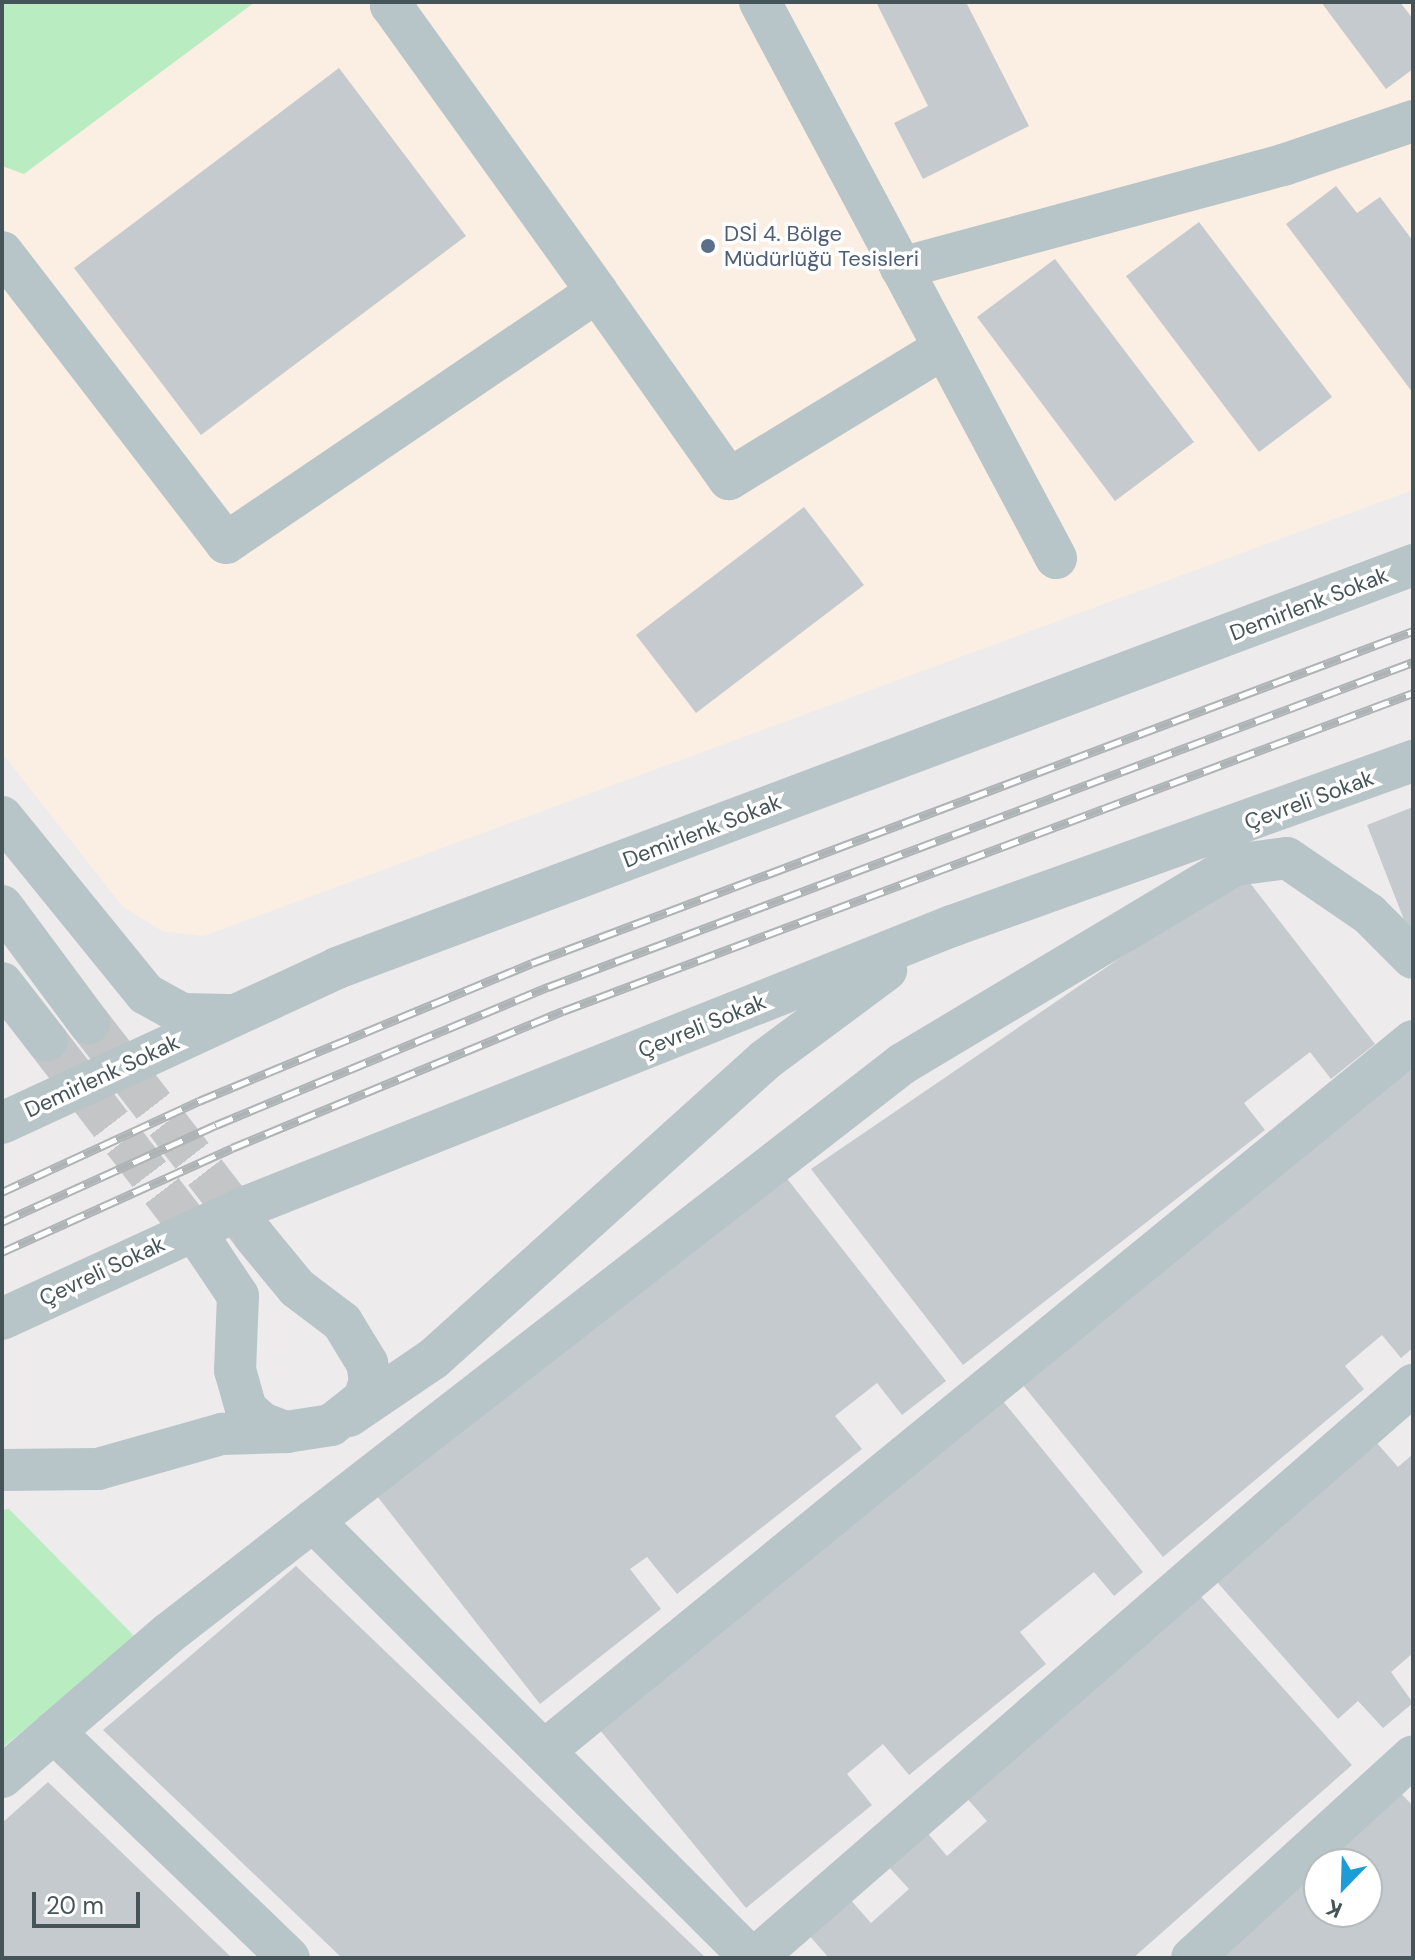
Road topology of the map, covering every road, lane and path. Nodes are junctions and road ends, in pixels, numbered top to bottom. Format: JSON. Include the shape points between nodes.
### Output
{"nodes":[{"id":1,"x":396,"y":2,"type":"edge"},
{"id":2,"x":760,"y":2,"type":"edge"},
{"id":3,"x":1413,"y":121,"type":"edge"},
{"id":4,"x":2,"y":252,"type":"edge"},
{"id":5,"x":901,"y":268,"type":"junction"},
{"id":6,"x":597,"y":292,"type":"junction"},
{"id":7,"x":944,"y":348,"type":"junction"},
{"id":8,"x":1056,"y":558,"type":"dead end"},
{"id":9,"x":1413,"y":565,"type":"edge"},
{"id":10,"x":1413,"y":761,"type":"edge"},
{"id":11,"x":1266,"y":816,"type":"junction"},
{"id":12,"x":2,"y":817,"type":"edge"},
{"id":13,"x":1287,"y":858,"type":"junction"},
{"id":14,"x":2,"y":906,"type":"edge"},
{"id":15,"x":952,"y":926,"type":"junction"},
{"id":16,"x":1413,"y":958,"type":"edge"},
{"id":17,"x":2,"y":983,"type":"edge"},
{"id":18,"x":231,"y":1015,"type":"junction"},
{"id":19,"x":89,"y":1023,"type":"tunnel mouth"},
{"id":20,"x":47,"y":1041,"type":"tunnel mouth"},
{"id":21,"x":1413,"y":1041,"type":"edge"},
{"id":22,"x":2,"y":1123,"type":"edge"},
{"id":23,"x":255,"y":1237,"type":"tunnel mouth"},
{"id":24,"x":208,"y":1251,"type":"tunnel mouth"},
{"id":25,"x":2,"y":1319,"type":"edge"},
{"id":26,"x":1413,"y":1385,"type":"edge"},
{"id":27,"x":349,"y":1416,"type":"junction"},
{"id":28,"x":286,"y":1432,"type":"junction"},
{"id":29,"x":2,"y":1470,"type":"edge"},
{"id":30,"x":313,"y":1521,"type":"junction"},
{"id":31,"x":54,"y":1732,"type":"junction"},
{"id":32,"x":544,"y":1751,"type":"junction"},
{"id":33,"x":1413,"y":1756,"type":"edge"},
{"id":34,"x":2,"y":1777,"type":"edge"},
{"id":35,"x":289,"y":1958,"type":"edge"},
{"id":36,"x":753,"y":1958,"type":"edge"},
{"id":37,"x":1192,"y":1958,"type":"edge"}],
"edges":[{"from":1,"to":6,"type":"street","via":[[391,5]]},
{"from":2,"to":5,"type":"street"},
{"from":3,"to":5,"type":"street","via":[[1283,165]]},
{"from":4,"to":6,"type":"street","via":[[226,543]]},
{"from":5,"to":7,"type":"street"},
{"from":6,"to":7,"type":"street","via":[[729,479]]},
{"from":7,"to":8,"type":"street"},
{"from":9,"to":18,"type":"street","name":"Demirlenk Sokak","via":[[337,968]]},
{"from":10,"to":11,"type":"street","name":"Çevreli Sokak"},
{"from":11,"to":13,"type":"street"},
{"from":11,"to":15,"type":"street","name":"Çevreli Sokak"},
{"from":12,"to":18,"type":"street","via":[[146,994],[182,1014]]},
{"from":13,"to":16,"type":"street","via":[[1369,914]]},
{"from":13,"to":30,"type":"street","via":[[1234,865],[902,1064]]},
{"from":14,"to":19,"type":"street"},
{"from":15,"to":25,"type":"street","name":"Çevreli Sokak","via":[[248,1206]]},
{"from":15,"to":27,"type":"street","via":[[765,1060],[433,1359]]},
{"from":17,"to":20,"type":"street"},
{"from":18,"to":22,"type":"street","name":"Demirlenk Sokak"},
{"from":21,"to":32,"type":"street"},
{"from":23,"to":27,"type":"street","via":[[297,1288],[357,1341],[370,1381],[364,1399]]},
{"from":24,"to":28,"type":"street","via":[[238,1296],[237,1390],[246,1409],[262,1423]]},
{"from":26,"to":36,"type":"street"},
{"from":27,"to":28,"type":"street","via":[[312,1431]]},
{"from":28,"to":29,"type":"street","via":[[222,1434],[98,1469]]},
{"from":30,"to":31,"type":"street","via":[[169,1633]]},
{"from":30,"to":32,"type":"street"},
{"from":31,"to":34,"type":"street"},
{"from":31,"to":35,"type":"street"},
{"from":32,"to":36,"type":"street"},
{"from":33,"to":37,"type":"street"}]}
